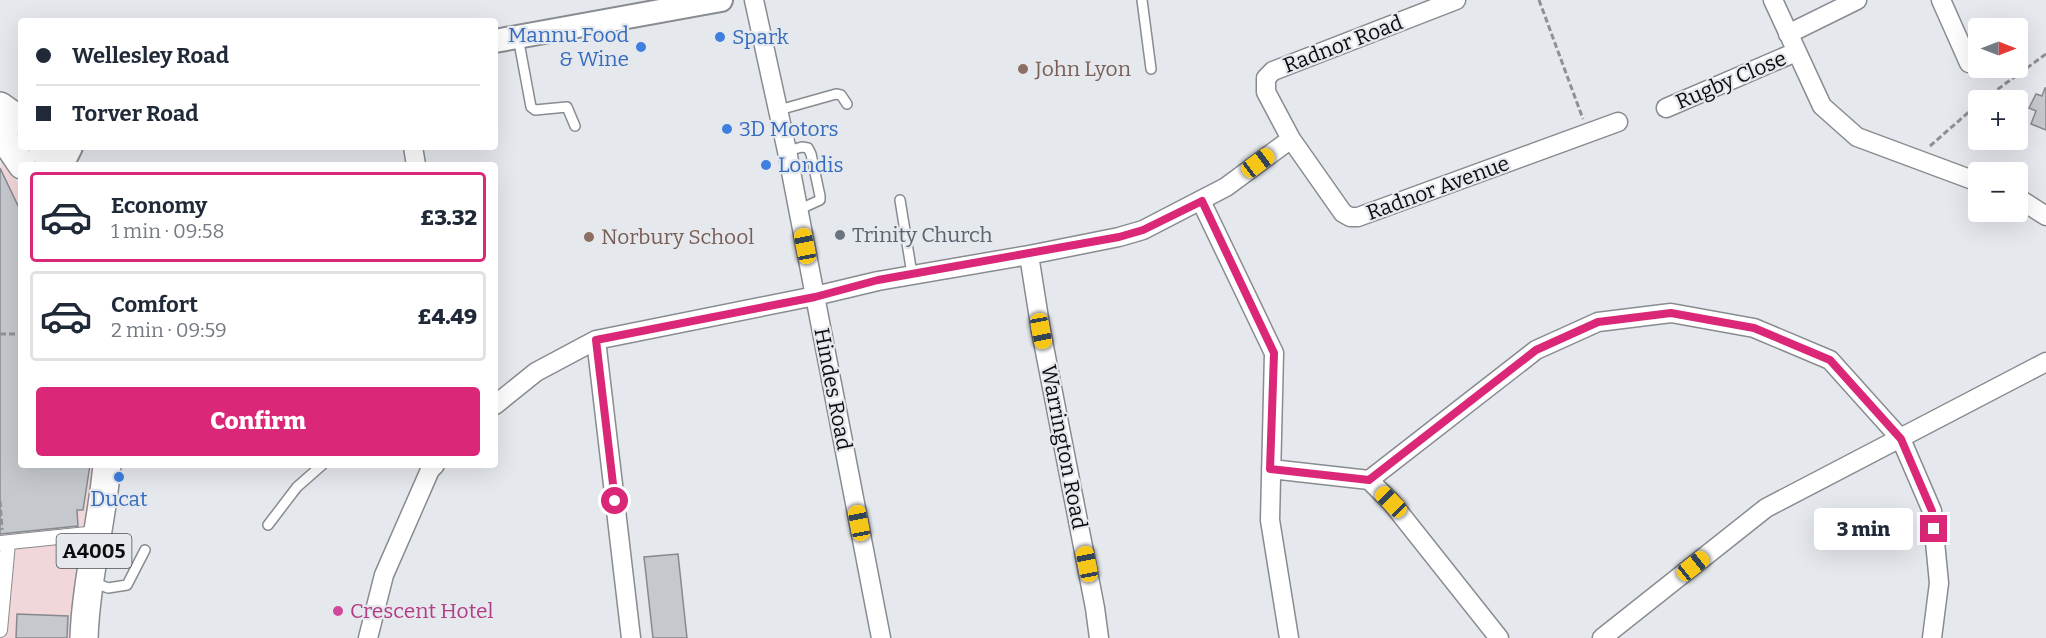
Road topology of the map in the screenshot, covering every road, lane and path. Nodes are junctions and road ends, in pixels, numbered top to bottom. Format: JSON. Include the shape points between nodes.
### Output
{"nodes":[{"id":1,"x":721,"y":0,"type":"edge"},
{"id":2,"x":754,"y":0,"type":"edge"},
{"id":3,"x":1142,"y":0,"type":"edge"},
{"id":4,"x":1456,"y":0,"type":"edge"},
{"id":5,"x":1539,"y":0,"type":"edge"},
{"id":6,"x":1773,"y":0,"type":"edge"},
{"id":7,"x":1857,"y":0,"type":"edge"},
{"id":8,"x":1941,"y":0,"type":"edge"},
{"id":9,"x":661,"y":5,"type":"edge"},
{"id":10,"x":1788,"y":34,"type":"junction"},
{"id":11,"x":518,"y":36,"type":"junction"},
{"id":12,"x":498,"y":39,"type":"edge"},
{"id":13,"x":1796,"y":52,"type":"junction"},
{"id":14,"x":2046,"y":54,"type":"edge"},
{"id":15,"x":1968,"y":61,"type":"edge"},
{"id":16,"x":1151,"y":69,"type":"dead end"},
{"id":17,"x":1997,"y":90,"type":"edge"},
{"id":18,"x":846,"y":104,"type":"dead end"},
{"id":19,"x":0,"y":106,"type":"edge"},
{"id":20,"x":1666,"y":108,"type":"dead end"},
{"id":21,"x":779,"y":110,"type":"junction"},
{"id":22,"x":1968,"y":113,"type":"edge"},
{"id":23,"x":1618,"y":122,"type":"dead end"},
{"id":24,"x":575,"y":126,"type":"dead end"},
{"id":25,"x":7,"y":132,"type":"edge"},
{"id":26,"x":1588,"y":134,"type":"junction"},
{"id":27,"x":1291,"y":139,"type":"junction"},
{"id":28,"x":1918,"y":157,"type":"junction"},
{"id":29,"x":21,"y":162,"type":"edge"},
{"id":30,"x":1968,"y":178,"type":"edge"},
{"id":31,"x":900,"y":200,"type":"dead end"},
{"id":32,"x":1202,"y":201,"type":"junction"},
{"id":33,"x":2028,"y":204,"type":"edge"},
{"id":34,"x":2046,"y":216,"type":"edge"},
{"id":35,"x":1029,"y":255,"type":"junction"},
{"id":36,"x":912,"y":274,"type":"junction"},
{"id":37,"x":815,"y":297,"type":"junction"},
{"id":38,"x":0,"y":334,"type":"edge"},
{"id":39,"x":18,"y":334,"type":"edge"},
{"id":40,"x":596,"y":340,"type":"junction"},
{"id":41,"x":2046,"y":362,"type":"edge"},
{"id":42,"x":498,"y":403,"type":"edge"},
{"id":43,"x":1901,"y":439,"type":"junction"},
{"id":44,"x":107,"y":468,"type":"edge"},
{"id":45,"x":319,"y":468,"type":"edge"},
{"id":46,"x":428,"y":468,"type":"edge"},
{"id":47,"x":1270,"y":469,"type":"junction"},
{"id":48,"x":1369,"y":480,"type":"junction"},
{"id":49,"x":0,"y":501,"type":"edge"},
{"id":50,"x":268,"y":525,"type":"dead end"},
{"id":51,"x":97,"y":533,"type":"junction"},
{"id":52,"x":4,"y":543,"type":"edge"},
{"id":53,"x":145,"y":550,"type":"dead end"},
{"id":54,"x":90,"y":579,"type":"junction"},
{"id":55,"x":0,"y":630,"type":"edge"},
{"id":56,"x":84,"y":638,"type":"edge"},
{"id":57,"x":368,"y":638,"type":"edge"},
{"id":58,"x":631,"y":638,"type":"edge"},
{"id":59,"x":881,"y":638,"type":"edge"},
{"id":60,"x":1099,"y":638,"type":"edge"},
{"id":61,"x":1289,"y":638,"type":"edge"},
{"id":62,"x":1498,"y":638,"type":"edge"},
{"id":63,"x":1602,"y":638,"type":"edge"},
{"id":64,"x":1932,"y":638,"type":"edge"}],
"edges":[{"from":1,"to":9,"type":"street"},
{"from":2,"to":21,"type":"street","name":"Hindes Road"},
{"from":3,"to":16,"type":"lane"},
{"from":4,"to":27,"type":"street","name":"Radnor Road","via":[[1273,71],[1266,78],[1266,92]]},
{"from":5,"to":26,"type":"path"},
{"from":6,"to":10,"type":"street"},
{"from":7,"to":10,"type":"street"},
{"from":8,"to":15,"type":"street"},
{"from":9,"to":11,"type":"street"},
{"from":10,"to":13,"type":"street"},
{"from":11,"to":12,"type":"street"},
{"from":11,"to":24,"type":"lane","via":[[531,107],[567,107]]},
{"from":13,"to":20,"type":"street","name":"Rugby Close"},
{"from":13,"to":28,"type":"street","via":[[1822,106],[1857,137]]},
{"from":14,"to":17,"type":"path"},
{"from":18,"to":21,"type":"lane","via":[[836,94]]},
{"from":19,"to":25,"type":"main road"},
{"from":21,"to":37,"type":"street","name":"Hindes Road"},
{"from":22,"to":28,"type":"path"},
{"from":23,"to":26,"type":"street","name":"Radnor Avenue"},
{"from":25,"to":29,"type":"main road"},
{"from":26,"to":27,"type":"street","name":"Radnor Avenue","via":[[1358,218],[1343,213]]},
{"from":27,"to":32,"type":"street"},
{"from":28,"to":30,"type":"street"},
{"from":31,"to":36,"type":"lane"},
{"from":32,"to":35,"type":"street","via":[[1143,230]]},
{"from":32,"to":47,"type":"street","via":[[1274,353]]},
{"from":33,"to":34,"type":"street"},
{"from":35,"to":36,"type":"street"},
{"from":35,"to":60,"type":"street","name":"Warrington Road"},
{"from":36,"to":37,"type":"street"},
{"from":37,"to":40,"type":"street"},
{"from":37,"to":59,"type":"street","name":"Hindes Road"},
{"from":38,"to":39,"type":"path"},
{"from":40,"to":42,"type":"street","via":[[536,372]]},
{"from":40,"to":58,"type":"street"},
{"from":41,"to":43,"type":"street"},
{"from":43,"to":48,"type":"street","via":[[1830,360],[1754,328],[1671,313],[1598,322],[1536,350]]},
{"from":43,"to":63,"type":"street","via":[[1766,508]]},
{"from":43,"to":64,"type":"street","via":[[1932,511],[1939,583]]},
{"from":44,"to":51,"type":"main road","number":"A4005"},
{"from":45,"to":50,"type":"lane","via":[[297,487]]},
{"from":46,"to":57,"type":"street","via":[[384,575]]},
{"from":47,"to":48,"type":"street"},
{"from":47,"to":61,"type":"street","via":[[1270,520]]},
{"from":48,"to":62,"type":"street","via":[[1391,502]]},
{"from":49,"to":52,"type":"path"},
{"from":51,"to":52,"type":"street"},
{"from":51,"to":54,"type":"main road","number":"A4005"},
{"from":52,"to":55,"type":"street"},
{"from":53,"to":54,"type":"lane","via":[[127,585],[108,588]]},
{"from":54,"to":56,"type":"main road","number":"A4005"}]}
